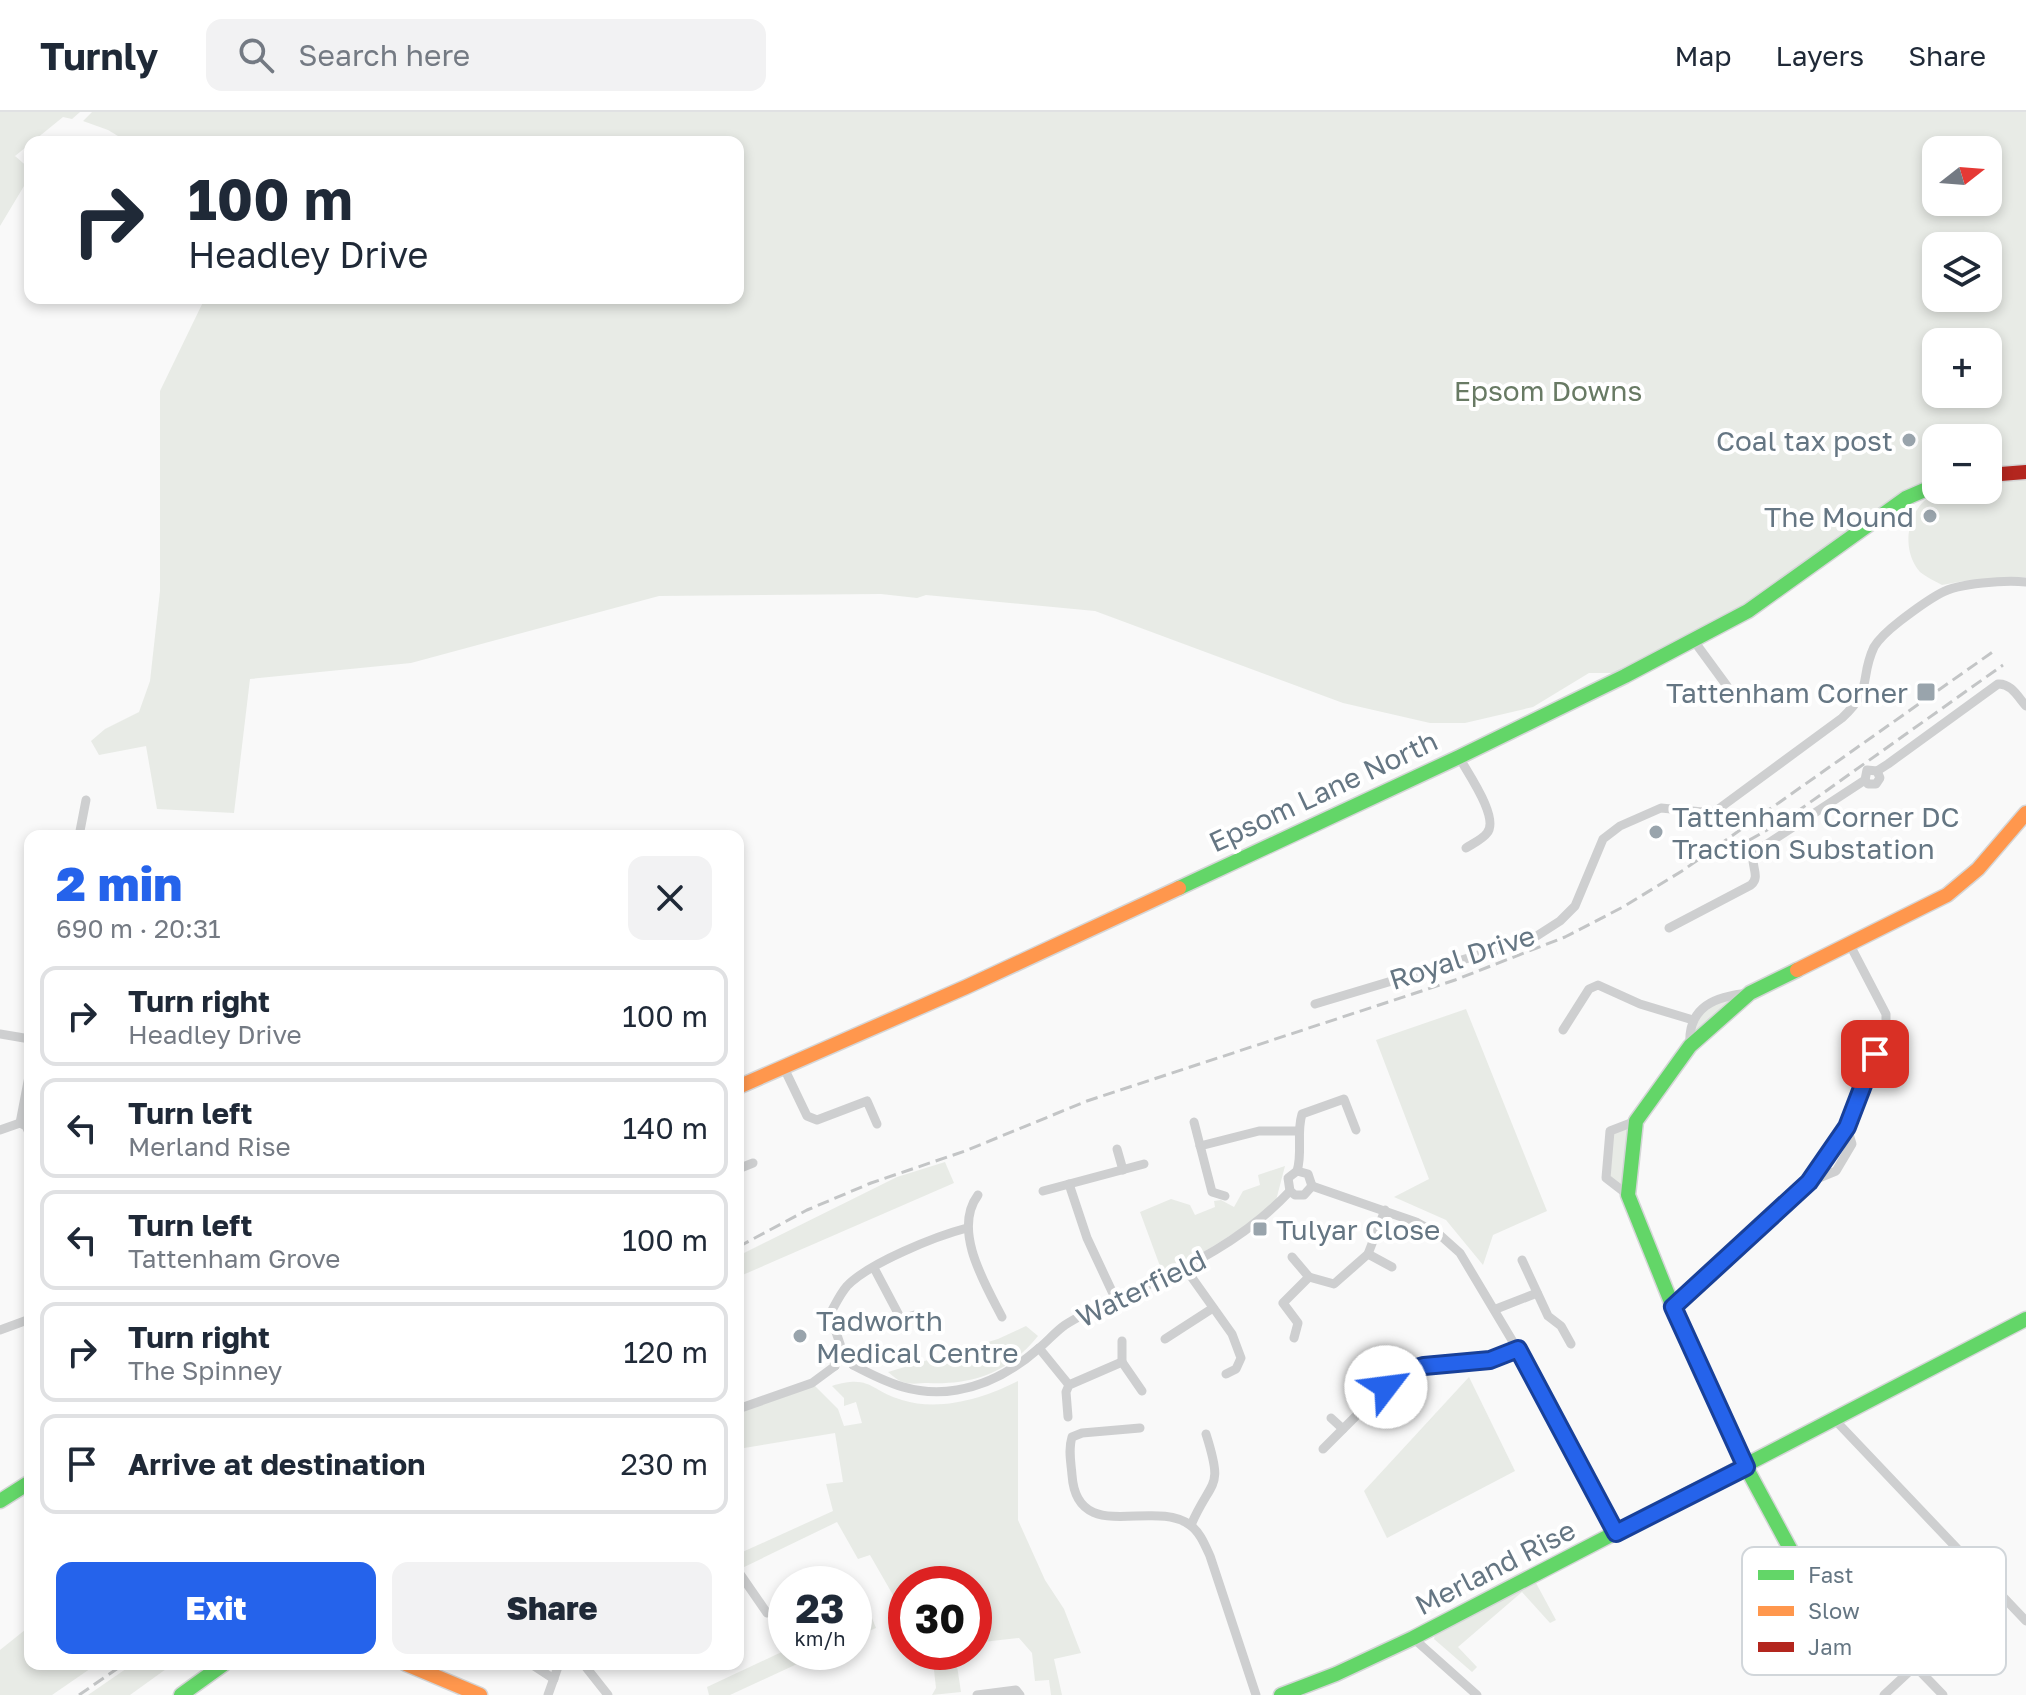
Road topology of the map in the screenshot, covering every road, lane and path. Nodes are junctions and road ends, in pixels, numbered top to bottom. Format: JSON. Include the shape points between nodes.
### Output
{"nodes":[{"id":1,"x":2026,"y":472,"type":"edge"},
{"id":2,"x":2002,"y":474,"type":"edge"},
{"id":3,"x":1922,"y":491,"type":"edge"},
{"id":4,"x":2026,"y":582,"type":"edge"},
{"id":5,"x":1694,"y":641,"type":"junction"},
{"id":6,"x":1727,"y":686,"type":"dead end"},
{"id":7,"x":2026,"y":706,"type":"edge"},
{"id":8,"x":1459,"y":757,"type":"junction"},
{"id":9,"x":86,"y":800,"type":"dead end"},
{"id":10,"x":2026,"y":813,"type":"edge"},
{"id":11,"x":80,"y":830,"type":"edge"},
{"id":12,"x":1466,"y":848,"type":"dead end"},
{"id":13,"x":1669,"y":928,"type":"dead end"},
{"id":14,"x":1850,"y":945,"type":"junction"},
{"id":15,"x":1750,"y":993,"type":"junction"},
{"id":16,"x":1315,"y":1004,"type":"dead end"},
{"id":17,"x":1693,"y":1020,"type":"junction"},
{"id":18,"x":1563,"y":1030,"type":"dead end"},
{"id":19,"x":0,"y":1034,"type":"edge"},
{"id":20,"x":24,"y":1038,"type":"edge"},
{"id":21,"x":1690,"y":1046,"type":"junction"},
{"id":22,"x":784,"y":1068,"type":"junction"},
{"id":23,"x":744,"y":1085,"type":"edge"},
{"id":24,"x":24,"y":1102,"type":"edge"},
{"id":25,"x":1636,"y":1121,"type":"junction"},
{"id":26,"x":1194,"y":1122,"type":"dead end"},
{"id":27,"x":20,"y":1123,"type":"junction"},
{"id":28,"x":877,"y":1124,"type":"dead end"},
{"id":29,"x":24,"y":1125,"type":"edge"},
{"id":30,"x":1847,"y":1127,"type":"junction"},
{"id":31,"x":0,"y":1130,"type":"edge"},
{"id":32,"x":1356,"y":1130,"type":"dead end"},
{"id":33,"x":1299,"y":1131,"type":"junction"},
{"id":34,"x":1200,"y":1146,"type":"junction"},
{"id":35,"x":1117,"y":1149,"type":"dead end"},
{"id":36,"x":753,"y":1163,"type":"dead end"},
{"id":37,"x":1144,"y":1164,"type":"dead end"},
{"id":38,"x":744,"y":1167,"type":"edge"},
{"id":39,"x":1123,"y":1170,"type":"junction"},
{"id":40,"x":1297,"y":1171,"type":"junction"},
{"id":41,"x":1809,"y":1182,"type":"junction"},
{"id":42,"x":1069,"y":1184,"type":"junction"},
{"id":43,"x":1312,"y":1186,"type":"junction"},
{"id":44,"x":1043,"y":1191,"type":"dead end"},
{"id":45,"x":1290,"y":1191,"type":"junction"},
{"id":46,"x":978,"y":1195,"type":"dead end"},
{"id":47,"x":1628,"y":1195,"type":"junction"},
{"id":48,"x":1225,"y":1196,"type":"dead end"},
{"id":49,"x":1385,"y":1210,"type":"junction"},
{"id":50,"x":967,"y":1228,"type":"junction"},
{"id":51,"x":1368,"y":1254,"type":"junction"},
{"id":52,"x":1292,"y":1257,"type":"dead end"},
{"id":53,"x":1522,"y":1260,"type":"dead end"},
{"id":54,"x":1392,"y":1267,"type":"dead end"},
{"id":55,"x":874,"y":1268,"type":"junction"},
{"id":56,"x":1185,"y":1268,"type":"junction"},
{"id":57,"x":1309,"y":1277,"type":"junction"},
{"id":58,"x":1537,"y":1293,"type":"junction"},
{"id":59,"x":1116,"y":1300,"type":"junction"},
{"id":60,"x":1673,"y":1307,"type":"junction"},
{"id":61,"x":1213,"y":1308,"type":"junction"},
{"id":62,"x":1496,"y":1309,"type":"junction"},
{"id":63,"x":918,"y":1314,"type":"dead end"},
{"id":64,"x":1002,"y":1317,"type":"dead end"},
{"id":65,"x":2026,"y":1319,"type":"edge"},
{"id":66,"x":24,"y":1321,"type":"edge"},
{"id":67,"x":0,"y":1330,"type":"edge"},
{"id":68,"x":1294,"y":1338,"type":"dead end"},
{"id":69,"x":1165,"y":1339,"type":"dead end"},
{"id":70,"x":1122,"y":1341,"type":"dead end"},
{"id":71,"x":1571,"y":1344,"type":"dead end"},
{"id":72,"x":1039,"y":1348,"type":"junction"},
{"id":73,"x":1518,"y":1349,"type":"junction"},
{"id":74,"x":842,"y":1350,"type":"junction"},
{"id":75,"x":1122,"y":1362,"type":"junction"},
{"id":76,"x":853,"y":1365,"type":"junction"},
{"id":77,"x":835,"y":1366,"type":"junction"},
{"id":78,"x":1226,"y":1374,"type":"dead end"},
{"id":79,"x":1069,"y":1385,"type":"junction"},
{"id":80,"x":1142,"y":1391,"type":"dead end"},
{"id":81,"x":744,"y":1407,"type":"edge"},
{"id":82,"x":1068,"y":1417,"type":"dead end"},
{"id":83,"x":1331,"y":1418,"type":"dead end"},
{"id":84,"x":1835,"y":1420,"type":"junction"},
{"id":85,"x":1140,"y":1428,"type":"dead end"},
{"id":86,"x":1343,"y":1429,"type":"junction"},
{"id":87,"x":1206,"y":1434,"type":"dead end"},
{"id":88,"x":1323,"y":1449,"type":"dead end"},
{"id":89,"x":1746,"y":1467,"type":"junction"},
{"id":90,"x":24,"y":1486,"type":"edge"},
{"id":91,"x":0,"y":1501,"type":"edge"},
{"id":92,"x":1191,"y":1525,"type":"junction"},
{"id":93,"x":1616,"y":1533,"type":"junction"},
{"id":94,"x":1789,"y":1547,"type":"edge"},
{"id":95,"x":1956,"y":1547,"type":"edge"},
{"id":96,"x":744,"y":1580,"type":"edge"},
{"id":97,"x":2006,"y":1600,"type":"edge"},
{"id":98,"x":767,"y":1613,"type":"dead end"},
{"id":99,"x":2026,"y":1621,"type":"edge"},
{"id":100,"x":1413,"y":1638,"type":"junction"},
{"id":101,"x":216,"y":1670,"type":"edge"},
{"id":102,"x":420,"y":1670,"type":"edge"},
{"id":103,"x":540,"y":1670,"type":"edge"},
{"id":104,"x":557,"y":1670,"type":"edge"},
{"id":105,"x":588,"y":1670,"type":"edge"},
{"id":106,"x":1905,"y":1675,"type":"edge"},
{"id":107,"x":1924,"y":1675,"type":"edge"},
{"id":108,"x":554,"y":1679,"type":"junction"},
{"id":109,"x":181,"y":1695,"type":"edge"},
{"id":110,"x":480,"y":1695,"type":"edge"},
{"id":111,"x":548,"y":1695,"type":"edge"},
{"id":112,"x":608,"y":1695,"type":"edge"},
{"id":113,"x":977,"y":1695,"type":"edge"},
{"id":114,"x":1020,"y":1695,"type":"edge"},
{"id":115,"x":1256,"y":1695,"type":"edge"},
{"id":116,"x":1281,"y":1695,"type":"edge"},
{"id":117,"x":1477,"y":1695,"type":"edge"},
{"id":118,"x":1884,"y":1695,"type":"edge"},
{"id":119,"x":1943,"y":1695,"type":"edge"}],
"edges":[{"from":1,"to":2,"type":"street"},
{"from":3,"to":5,"type":"street","name":"Epsom Lane North"},
{"from":4,"to":16,"type":"street","name":"Royal Drive","via":[[1955,588],[1916,609],[1875,645],[1865,689],[1842,718],[1713,813],[1661,808],[1620,826],[1603,839],[1575,906],[1532,939]]},
{"from":5,"to":6,"type":"street"},
{"from":5,"to":8,"type":"street","name":"Epsom Lane North"},
{"from":7,"to":13,"type":"street","via":[[2010,687],[1998,684],[1877,771],[1878,782],[1870,785],[1865,780],[1758,850],[1751,885]]},
{"from":8,"to":12,"type":"street","via":[[1490,820],[1486,835]]},
{"from":8,"to":22,"type":"street","name":"Epsom Lane North"},
{"from":9,"to":11,"type":"street"},
{"from":10,"to":14,"type":"street","via":[[1965,882]]},
{"from":14,"to":15,"type":"street"},
{"from":14,"to":30,"type":"street","via":[[1886,1014],[1886,1029]]},
{"from":15,"to":17,"type":"street","via":[[1725,995]]},
{"from":15,"to":21,"type":"street"},
{"from":17,"to":18,"type":"street","via":[[1598,985],[1589,989]]},
{"from":17,"to":21,"type":"street"},
{"from":19,"to":20,"type":"street"},
{"from":21,"to":25,"type":"street"},
{"from":22,"to":23,"type":"street","name":"Epsom Lane North"},
{"from":22,"to":28,"type":"street","via":[[807,1116],[817,1120],[867,1101]]},
{"from":24,"to":27,"type":"street"},
{"from":25,"to":47,"type":"street"},
{"from":25,"to":47,"type":"street","via":[[1610,1131],[1606,1156],[1606,1178]]},
{"from":26,"to":34,"type":"street"},
{"from":27,"to":29,"type":"street"},
{"from":27,"to":31,"type":"street"},
{"from":30,"to":41,"type":"street"},
{"from":30,"to":41,"type":"street","via":[[1852,1144],[1836,1171]]},
{"from":32,"to":33,"type":"street","via":[[1344,1099],[1302,1114]]},
{"from":33,"to":34,"type":"street","via":[[1259,1131]]},
{"from":33,"to":40,"type":"street"},
{"from":34,"to":48,"type":"street","via":[[1212,1192]]},
{"from":35,"to":39,"type":"street"},
{"from":36,"to":38,"type":"street"},
{"from":37,"to":39,"type":"street"},
{"from":39,"to":42,"type":"street"},
{"from":40,"to":43,"type":"street","via":[[1308,1174]]},
{"from":40,"to":45,"type":"street","via":[[1288,1178]]},
{"from":41,"to":60,"type":"street"},
{"from":42,"to":44,"type":"street"},
{"from":42,"to":59,"type":"street"},
{"from":43,"to":45,"type":"street","via":[[1304,1195]]},
{"from":43,"to":49,"type":"street"},
{"from":45,"to":56,"type":"street","name":"Waterfield","via":[[1257,1224]]},
{"from":46,"to":50,"type":"street","via":[[971,1203]]},
{"from":47,"to":60,"type":"street"},
{"from":49,"to":51,"type":"street"},
{"from":49,"to":62,"type":"street","via":[[1441,1236],[1460,1253]]},
{"from":50,"to":55,"type":"street","via":[[941,1234]]},
{"from":50,"to":64,"type":"street","via":[[980,1275]]},
{"from":51,"to":54,"type":"street"},
{"from":51,"to":57,"type":"street","via":[[1334,1284]]},
{"from":52,"to":57,"type":"street"},
{"from":53,"to":58,"type":"street"},
{"from":55,"to":63,"type":"street","via":[[901,1319]]},
{"from":55,"to":74,"type":"street","via":[[847,1286],[830,1314]]},
{"from":56,"to":59,"type":"street","name":"Waterfield"},
{"from":56,"to":61,"type":"street"},
{"from":57,"to":68,"type":"street","via":[[1283,1303],[1298,1323]]},
{"from":58,"to":62,"type":"street"},
{"from":58,"to":71,"type":"street"},
{"from":59,"to":72,"type":"street","name":"Waterfield","via":[[1064,1326]]},
{"from":60,"to":89,"type":"street"},
{"from":61,"to":69,"type":"street"},
{"from":61,"to":78,"type":"street","via":[[1241,1358]]},
{"from":62,"to":73,"type":"street"},
{"from":65,"to":84,"type":"street","name":"Merland Rise"},
{"from":66,"to":67,"type":"street"},
{"from":70,"to":75,"type":"street"},
{"from":72,"to":76,"type":"street","name":"Waterfield","via":[[1003,1375],[956,1390],[898,1388]]},
{"from":72,"to":79,"type":"street"},
{"from":73,"to":86,"type":"street","via":[[1490,1360],[1399,1373]]},
{"from":73,"to":93,"type":"street"},
{"from":74,"to":76,"type":"street","via":[[852,1354]]},
{"from":74,"to":77,"type":"street","via":[[833,1357]]},
{"from":75,"to":79,"type":"street"},
{"from":75,"to":80,"type":"street"},
{"from":76,"to":77,"type":"street","via":[[844,1371]]},
{"from":77,"to":81,"type":"street","via":[[812,1383]]},
{"from":79,"to":82,"type":"street"},
{"from":83,"to":86,"type":"street"},
{"from":84,"to":89,"type":"street","name":"Merland Rise"},
{"from":84,"to":95,"type":"street"},
{"from":85,"to":92,"type":"street","via":[[1072,1437],[1072,1483],[1083,1507],[1100,1515],[1165,1516]]},
{"from":86,"to":88,"type":"street"},
{"from":87,"to":92,"type":"street","via":[[1217,1467],[1215,1483]]},
{"from":89,"to":93,"type":"street","name":"Merland Rise"},
{"from":89,"to":94,"type":"street"},
{"from":90,"to":91,"type":"street"},
{"from":92,"to":115,"type":"street","via":[[1210,1556]]},
{"from":93,"to":100,"type":"street","name":"Merland Rise"},
{"from":96,"to":98,"type":"street"},
{"from":97,"to":99,"type":"street"},
{"from":100,"to":116,"type":"street","name":"Merland Rise"},
{"from":100,"to":117,"type":"street"},
{"from":101,"to":109,"type":"street"},
{"from":102,"to":110,"type":"street"},
{"from":103,"to":108,"type":"street"},
{"from":104,"to":108,"type":"street"},
{"from":105,"to":112,"type":"street"},
{"from":106,"to":118,"type":"street"},
{"from":107,"to":119,"type":"street"},
{"from":108,"to":111,"type":"street"},
{"from":113,"to":114,"type":"street","via":[[1016,1690]]}]}
